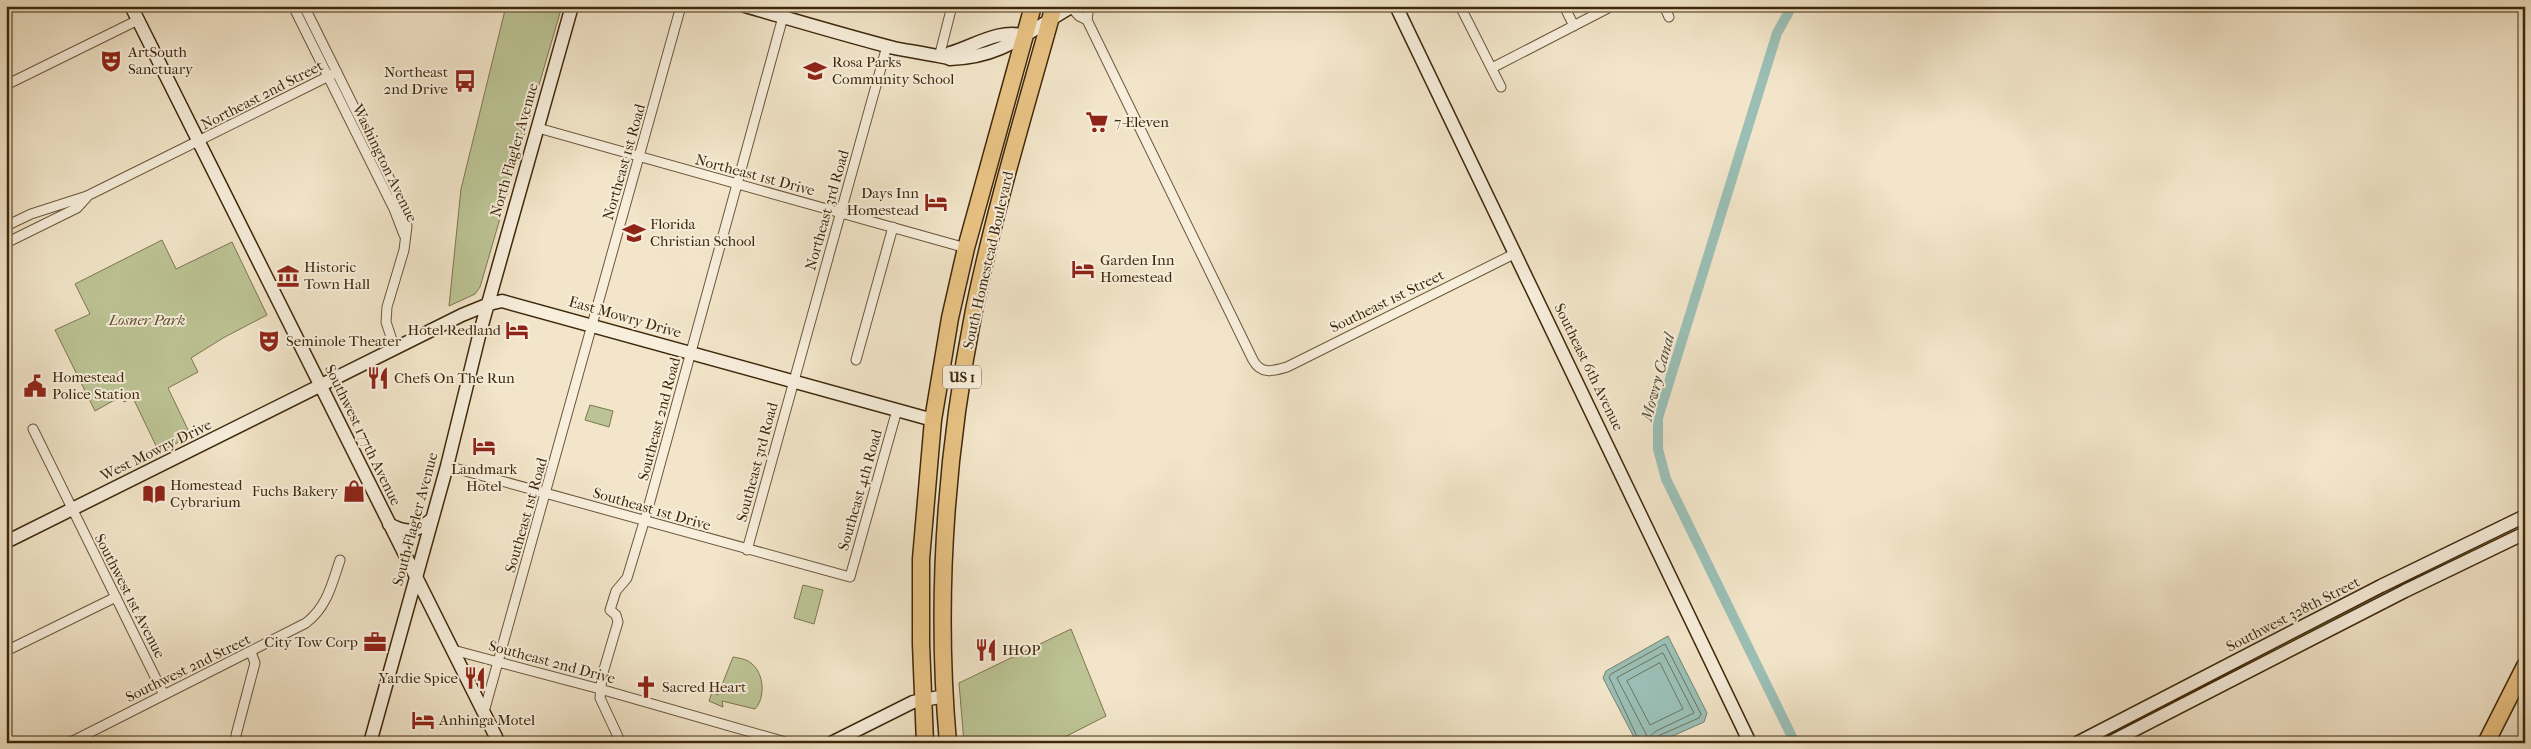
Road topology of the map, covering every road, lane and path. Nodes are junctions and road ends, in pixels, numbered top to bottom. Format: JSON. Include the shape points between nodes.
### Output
{"nodes":[{"id":1,"x":131,"y":6,"type":"edge"},
{"id":2,"x":293,"y":6,"type":"edge"},
{"id":3,"x":304,"y":6,"type":"edge"},
{"id":4,"x":572,"y":6,"type":"edge"},
{"id":5,"x":681,"y":6,"type":"edge"},
{"id":6,"x":745,"y":6,"type":"edge"},
{"id":7,"x":952,"y":6,"type":"edge"},
{"id":8,"x":1033,"y":6,"type":"edge"},
{"id":9,"x":1089,"y":6,"type":"edge"},
{"id":10,"x":1396,"y":6,"type":"edge"},
{"id":11,"x":1460,"y":6,"type":"edge"},
{"id":12,"x":1564,"y":6,"type":"edge"},
{"id":13,"x":1612,"y":6,"type":"edge"},
{"id":14,"x":1664,"y":6,"type":"edge"},
{"id":15,"x":1072,"y":7,"type":"edge"},
{"id":16,"x":784,"y":12,"type":"edge"},
{"id":17,"x":1052,"y":13,"type":"edge"},
{"id":18,"x":1669,"y":17,"type":"dead end"},
{"id":19,"x":138,"y":20,"type":"junction"},
{"id":20,"x":1087,"y":20,"type":"junction"},
{"id":21,"x":1574,"y":26,"type":"junction"},
{"id":22,"x":1025,"y":36,"type":"junction"},
{"id":23,"x":887,"y":46,"type":"junction"},
{"id":24,"x":942,"y":57,"type":"junction"},
{"id":25,"x":1492,"y":68,"type":"junction"},
{"id":26,"x":337,"y":72,"type":"junction"},
{"id":27,"x":328,"y":77,"type":"junction"},
{"id":28,"x":6,"y":84,"type":"edge"},
{"id":29,"x":1502,"y":87,"type":"dead end"},
{"id":30,"x":538,"y":128,"type":"junction"},
{"id":31,"x":198,"y":142,"type":"junction"},
{"id":32,"x":640,"y":157,"type":"junction"},
{"id":33,"x":737,"y":184,"type":"junction"},
{"id":34,"x":87,"y":196,"type":"junction"},
{"id":35,"x":55,"y":207,"type":"junction"},
{"id":36,"x":841,"y":213,"type":"junction"},
{"id":37,"x":60,"y":216,"type":"junction"},
{"id":38,"x":6,"y":226,"type":"edge"},
{"id":39,"x":892,"y":227,"type":"junction"},
{"id":40,"x":6,"y":231,"type":"edge"},
{"id":41,"x":406,"y":238,"type":"junction"},
{"id":42,"x":8,"y":242,"type":"edge"},
{"id":43,"x":966,"y":248,"type":"junction"},
{"id":44,"x":1516,"y":253,"type":"junction"},
{"id":45,"x":489,"y":304,"type":"junction"},
{"id":46,"x":952,"y":308,"type":"junction"},
{"id":47,"x":592,"y":325,"type":"junction"},
{"id":48,"x":395,"y":349,"type":"junction"},
{"id":49,"x":692,"y":353,"type":"junction"},
{"id":50,"x":856,"y":360,"type":"dead end"},
{"id":51,"x":794,"y":382,"type":"junction"},
{"id":52,"x":320,"y":386,"type":"junction"},
{"id":53,"x":897,"y":410,"type":"junction"},
{"id":54,"x":957,"y":415,"type":"junction"},
{"id":55,"x":933,"y":420,"type":"junction"},
{"id":56,"x":33,"y":429,"type":"dead end"},
{"id":57,"x":447,"y":466,"type":"junction"},
{"id":58,"x":547,"y":493,"type":"junction"},
{"id":59,"x":72,"y":510,"type":"junction"},
{"id":60,"x":2525,"y":516,"type":"edge"},
{"id":61,"x":431,"y":520,"type":"junction"},
{"id":62,"x":644,"y":520,"type":"junction"},
{"id":63,"x":389,"y":524,"type":"junction"},
{"id":64,"x":946,"y":524,"type":"junction"},
{"id":65,"x":2525,"y":533,"type":"edge"},
{"id":66,"x":6,"y":542,"type":"edge"},
{"id":67,"x":747,"y":550,"type":"junction"},
{"id":68,"x":340,"y":560,"type":"dead end"},
{"id":69,"x":416,"y":577,"type":"junction"},
{"id":70,"x":850,"y":577,"type":"joint"},
{"id":71,"x":116,"y":597,"type":"junction"},
{"id":72,"x":453,"y":650,"type":"junction"},
{"id":73,"x":6,"y":651,"type":"edge"},
{"id":74,"x":251,"y":652,"type":"junction"},
{"id":75,"x":498,"y":662,"type":"junction"},
{"id":76,"x":2525,"y":666,"type":"edge"},
{"id":77,"x":600,"y":688,"type":"junction"},
{"id":78,"x":164,"y":695,"type":"junction"},
{"id":79,"x":945,"y":696,"type":"junction"},
{"id":80,"x":922,"y":698,"type":"junction"},
{"id":81,"x":484,"y":712,"type":"junction"},
{"id":82,"x":236,"y":735,"type":"dead end"},
{"id":83,"x":69,"y":743,"type":"edge"},
{"id":84,"x":370,"y":743,"type":"edge"},
{"id":85,"x":500,"y":743,"type":"edge"},
{"id":86,"x":621,"y":743,"type":"edge"},
{"id":87,"x":789,"y":743,"type":"edge"},
{"id":88,"x":832,"y":743,"type":"edge"},
{"id":89,"x":925,"y":743,"type":"edge"},
{"id":90,"x":948,"y":743,"type":"edge"},
{"id":91,"x":1750,"y":743,"type":"edge"},
{"id":92,"x":2077,"y":743,"type":"edge"},
{"id":93,"x":2109,"y":743,"type":"edge"},
{"id":94,"x":2486,"y":743,"type":"edge"}],
"edges":[{"from":1,"to":19,"type":"street","name":"Southwest 177th Avenue"},
{"from":2,"to":27,"type":"street","name":"Washington Avenue"},
{"from":3,"to":26,"type":"street","name":"Washington Avenue"},
{"from":4,"to":30,"type":"street","name":"North Flagler Avenue"},
{"from":5,"to":32,"type":"street","name":"Northeast 1st Road"},
{"from":6,"to":16,"type":"street"},
{"from":7,"to":24,"type":"street","via":[[942,41]]},
{"from":8,"to":22,"type":"highway","number":"US 1"},
{"from":9,"to":20,"type":"street"},
{"from":10,"to":44,"type":"street","name":"Southeast 6th Avenue"},
{"from":11,"to":25,"type":"street"},
{"from":12,"to":21,"type":"street"},
{"from":13,"to":21,"type":"street"},
{"from":14,"to":18,"type":"street"},
{"from":15,"to":17,"type":"street"},
{"from":15,"to":20,"type":"street"},
{"from":16,"to":23,"type":"street"},
{"from":16,"to":33,"type":"street","name":"Southeast 2nd Road"},
{"from":17,"to":22,"type":"street"},
{"from":17,"to":54,"type":"highway","name":"South Homestead Boulevard","number":"US 1","via":[[987,253]]},
{"from":19,"to":28,"type":"street"},
{"from":19,"to":31,"type":"street","name":"Southwest 177th Avenue"},
{"from":20,"to":44,"type":"street","name":"Southeast 1st Street","via":[[1259,368],[1269,372],[1286,366]]},
{"from":21,"to":25,"type":"street"},
{"from":22,"to":24,"type":"street","via":[[1014,33],[1000,35]]},
{"from":22,"to":43,"type":"highway","name":"South Homestead Boulevard","number":"US 1"},
{"from":23,"to":24,"type":"street"},
{"from":23,"to":36,"type":"street","name":"Northeast 3rd Road"},
{"from":25,"to":29,"type":"street"},
{"from":26,"to":27,"type":"street","name":"Northeast 2nd Street"},
{"from":26,"to":41,"type":"street","name":"Washington Avenue","via":[[402,206]]},
{"from":27,"to":31,"type":"street","name":"Northeast 2nd Street"},
{"from":27,"to":41,"type":"street","name":"Washington Avenue"},
{"from":30,"to":32,"type":"street","name":"Northeast 1st Drive"},
{"from":30,"to":45,"type":"street","name":"North Flagler Avenue"},
{"from":31,"to":34,"type":"street","name":"Northeast 2nd Street"},
{"from":31,"to":52,"type":"street","name":"Southwest 177th Avenue"},
{"from":32,"to":33,"type":"street","name":"Northeast 1st Drive"},
{"from":32,"to":47,"type":"street","name":"Northeast 1st Road"},
{"from":33,"to":36,"type":"street","name":"Northeast 1st Drive"},
{"from":33,"to":49,"type":"street","name":"Southeast 2nd Road"},
{"from":34,"to":35,"type":"street"},
{"from":34,"to":37,"type":"street","via":[[77,208]]},
{"from":35,"to":37,"type":"street"},
{"from":35,"to":38,"type":"street"},
{"from":36,"to":39,"type":"street","name":"Northeast 1st Drive"},
{"from":36,"to":51,"type":"street","name":"Northeast 3rd Road"},
{"from":37,"to":42,"type":"street"},
{"from":39,"to":43,"type":"street","name":"Northeast 1st Drive"},
{"from":39,"to":50,"type":"street"},
{"from":40,"to":42,"type":"street"},
{"from":41,"to":48,"type":"street","via":[[387,307],[386,322]]},
{"from":43,"to":46,"type":"highway","name":"South Homestead Boulevard","number":"US 1"},
{"from":44,"to":91,"type":"street","name":"Southeast 6th Avenue"},
{"from":45,"to":47,"type":"street","name":"East Mowry Drive","via":[[507,301]]},
{"from":45,"to":48,"type":"street","name":"East Mowry Drive"},
{"from":45,"to":57,"type":"street","name":"South Flagler Avenue"},
{"from":46,"to":54,"type":"highway","via":[[961,329],[949,402]]},
{"from":46,"to":55,"type":"highway","name":"South Homestead Boulevard","number":"US 1"},
{"from":47,"to":49,"type":"street","name":"East Mowry Drive"},
{"from":47,"to":58,"type":"street","name":"Southeast 1st Road"},
{"from":48,"to":52,"type":"street","name":"East Mowry Drive"},
{"from":49,"to":51,"type":"street","name":"East Mowry Drive"},
{"from":49,"to":62,"type":"street","name":"Southeast 2nd Road"},
{"from":51,"to":53,"type":"street","name":"East Mowry Drive"},
{"from":51,"to":67,"type":"street","name":"Southeast 3rd Road"},
{"from":52,"to":59,"type":"street","name":"West Mowry Drive"},
{"from":52,"to":63,"type":"street","name":"Southwest 177th Avenue"},
{"from":53,"to":55,"type":"street","name":"East Mowry Drive"},
{"from":53,"to":70,"type":"street","name":"Southeast 4th Road"},
{"from":54,"to":64,"type":"highway","name":"South Homestead Boulevard","number":"US 1"},
{"from":55,"to":64,"type":"highway","via":[[941,428],[943,436],[938,504]]},
{"from":55,"to":80,"type":"highway","name":"South Homestead Boulevard","number":"US 1","via":[[921,559]]},
{"from":56,"to":59,"type":"street","name":"Southwest 1st Avenue"},
{"from":57,"to":58,"type":"street","name":"Southeast 1st Drive"},
{"from":57,"to":61,"type":"street","name":"South Flagler Avenue"},
{"from":58,"to":62,"type":"street","name":"Southeast 1st Drive"},
{"from":58,"to":75,"type":"street","name":"Southeast 1st Road"},
{"from":59,"to":66,"type":"street","name":"West Mowry Drive"},
{"from":59,"to":71,"type":"street","name":"Southwest 1st Avenue"},
{"from":60,"to":92,"type":"street","name":"Southwest 328th Street","via":[[2389,582]]},
{"from":61,"to":63,"type":"street","via":[[411,532]]},
{"from":61,"to":69,"type":"street","name":"South Flagler Avenue"},
{"from":62,"to":67,"type":"street","name":"Southeast 1st Drive"},
{"from":62,"to":77,"type":"street","name":"Southeast 2nd Road","via":[[628,578],[616,591],[610,610],[618,622]]},
{"from":63,"to":69,"type":"street","name":"Southwest 177th Avenue"},
{"from":64,"to":79,"type":"highway","name":"South Homestead Boulevard","number":"US 1","via":[[943,595]]},
{"from":65,"to":93,"type":"street","name":"Southwest 328th Street"},
{"from":67,"to":70,"type":"street","name":"Southeast 1st Drive"},
{"from":68,"to":74,"type":"street","name":"Southwest 2nd Street","via":[[328,598],[317,614],[295,630]]},
{"from":69,"to":72,"type":"street","name":"Southwest 177th Avenue"},
{"from":69,"to":84,"type":"street","name":"South Flagler Avenue"},
{"from":71,"to":73,"type":"street"},
{"from":71,"to":78,"type":"street","name":"Southwest 1st Avenue"},
{"from":72,"to":75,"type":"street","name":"Southeast 2nd Drive"},
{"from":72,"to":81,"type":"street","name":"Southwest 177th Avenue"},
{"from":74,"to":78,"type":"street","name":"Southwest 2nd Street"},
{"from":74,"to":82,"type":"street","via":[[255,663]]},
{"from":75,"to":77,"type":"street","name":"Southeast 2nd Drive"},
{"from":75,"to":81,"type":"street","name":"Southeast 1st Road"},
{"from":76,"to":94,"type":"highway"},
{"from":77,"to":86,"type":"street","name":"Southeast 2nd Road","via":[[602,705]]},
{"from":77,"to":87,"type":"street","name":"Southeast 2nd Drive"},
{"from":78,"to":83,"type":"street","name":"Southwest 2nd Street"},
{"from":79,"to":80,"type":"street"},
{"from":79,"to":90,"type":"highway","name":"South Homestead Boulevard","number":"US 1"},
{"from":80,"to":88,"type":"street"},
{"from":80,"to":89,"type":"highway","name":"South Homestead Boulevard","number":"US 1"},
{"from":81,"to":85,"type":"street","name":"Southwest 177th Avenue"}]}
